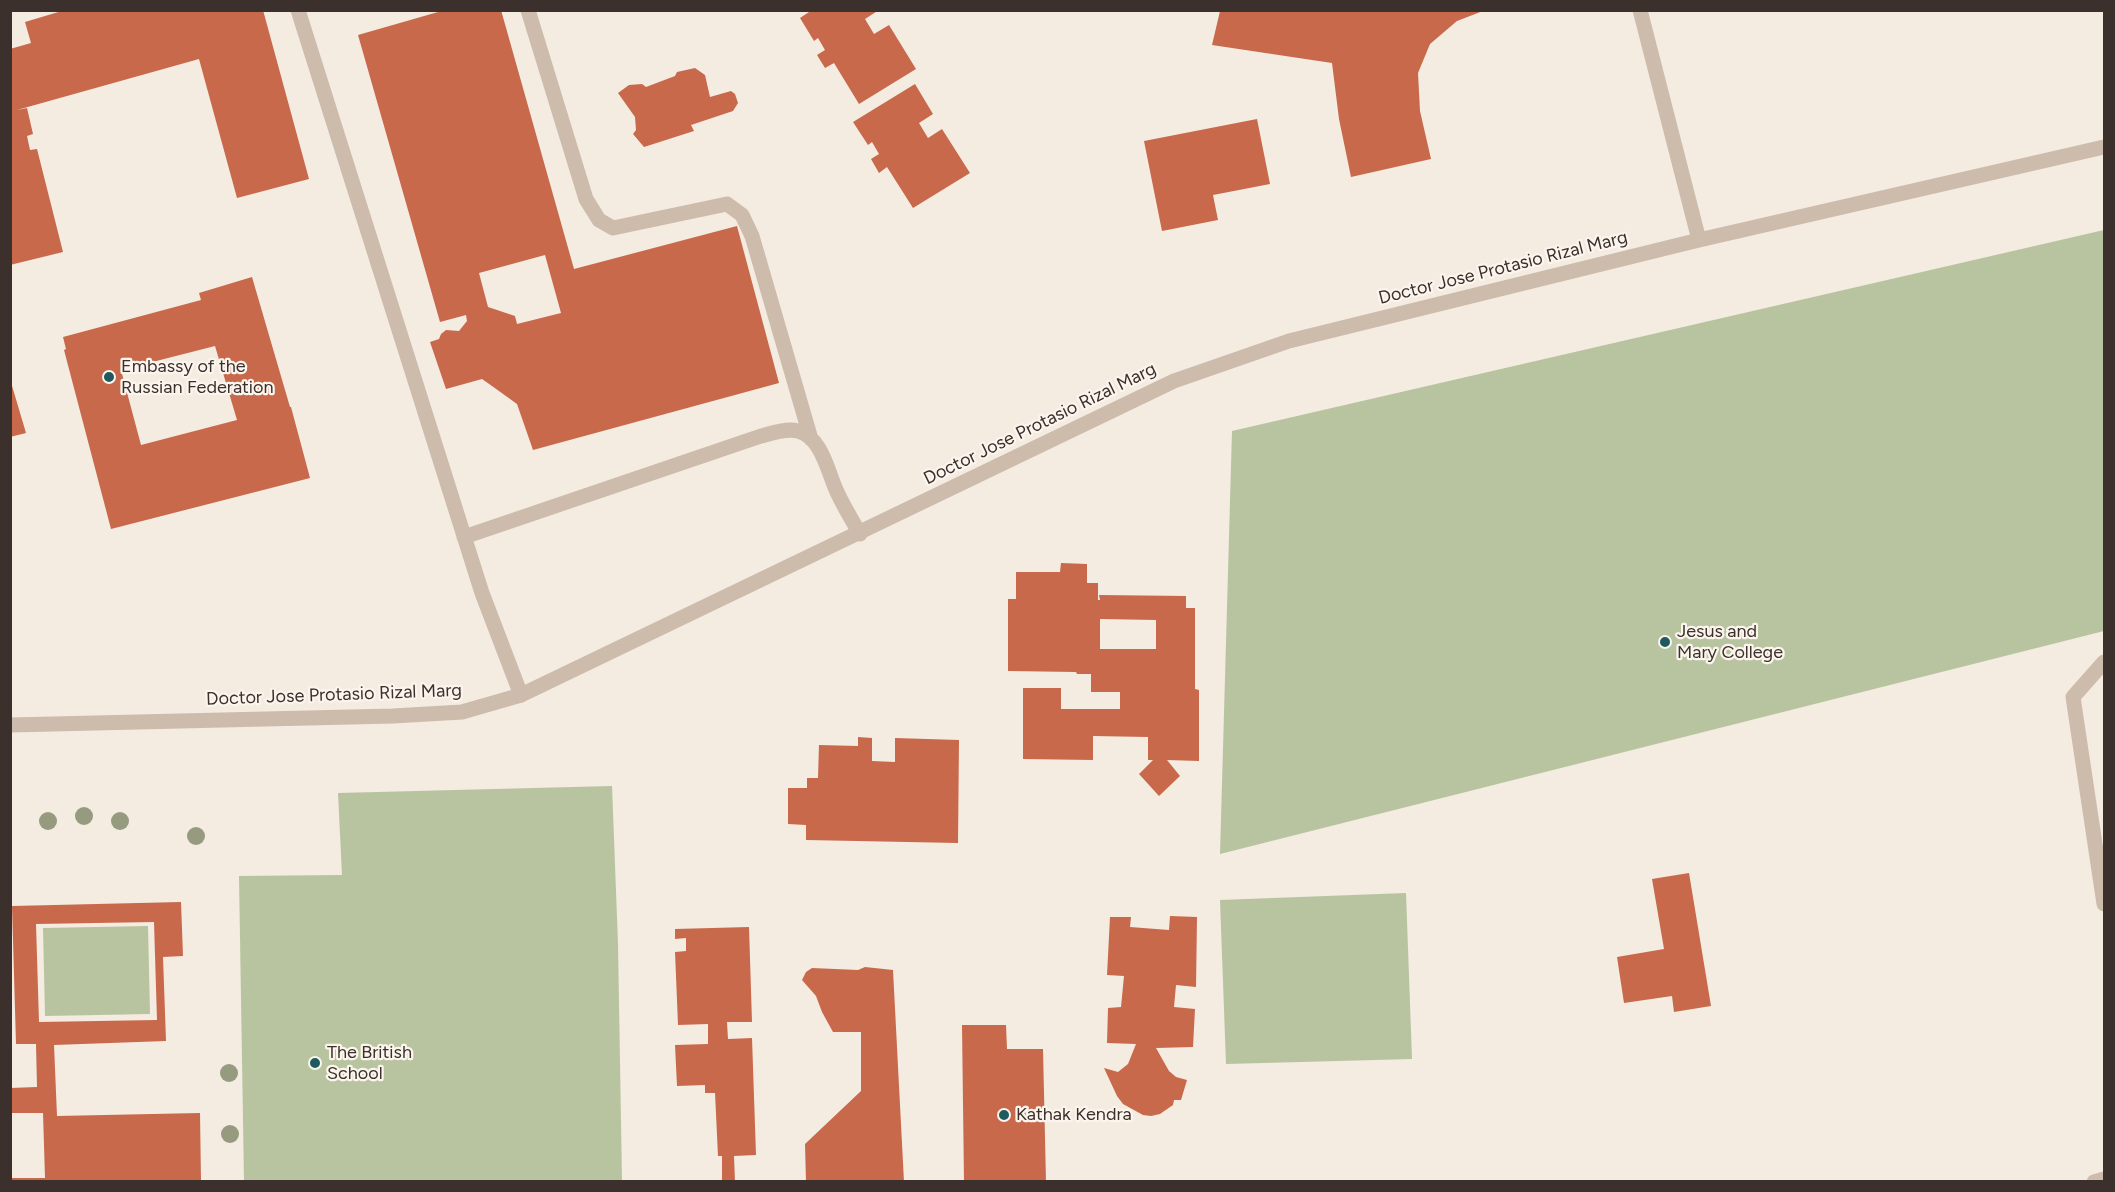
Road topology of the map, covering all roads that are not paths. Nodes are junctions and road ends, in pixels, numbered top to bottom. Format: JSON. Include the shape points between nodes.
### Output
{"nodes":[{"id":1,"x":297,"y":10,"type":"edge"},
{"id":2,"x":528,"y":10,"type":"edge"},
{"id":3,"x":1640,"y":10,"type":"edge"},
{"id":4,"x":2104,"y":147,"type":"edge"},
{"id":5,"x":1699,"y":240,"type":"junction"},
{"id":6,"x":811,"y":439,"type":"junction"},
{"id":7,"x":860,"y":534,"type":"junction"},
{"id":8,"x":464,"y":537,"type":"junction"},
{"id":9,"x":2104,"y":662,"type":"edge"},
{"id":10,"x":521,"y":695,"type":"junction"},
{"id":11,"x":10,"y":725,"type":"edge"},
{"id":12,"x":2104,"y":904,"type":"edge"},
{"id":13,"x":2104,"y":1179,"type":"edge"},
{"id":14,"x":2094,"y":1182,"type":"edge"}],
"edges":[{"from":1,"to":8,"type":"street"},
{"from":2,"to":6,"type":"street","via":[[586,199],[599,220],[613,228],[728,204],[742,215],[752,236]]},
{"from":3,"to":5,"type":"street"},
{"from":4,"to":5,"type":"street","name":"Doctor Jose Protasio Rizal Marg"},
{"from":5,"to":7,"type":"street","name":"Doctor Jose Protasio Rizal Marg","via":[[1289,341],[1184,377]]},
{"from":6,"to":7,"type":"street"},
{"from":6,"to":8,"type":"street","via":[[799,431],[761,436]]},
{"from":7,"to":10,"type":"street","name":"Doctor Jose Protasio Rizal Marg"},
{"from":8,"to":10,"type":"street"},
{"from":9,"to":12,"type":"street","via":[[2073,697]]},
{"from":10,"to":11,"type":"street","name":"Doctor Jose Protasio Rizal Marg","via":[[462,712]]},
{"from":13,"to":14,"type":"street"}]}
